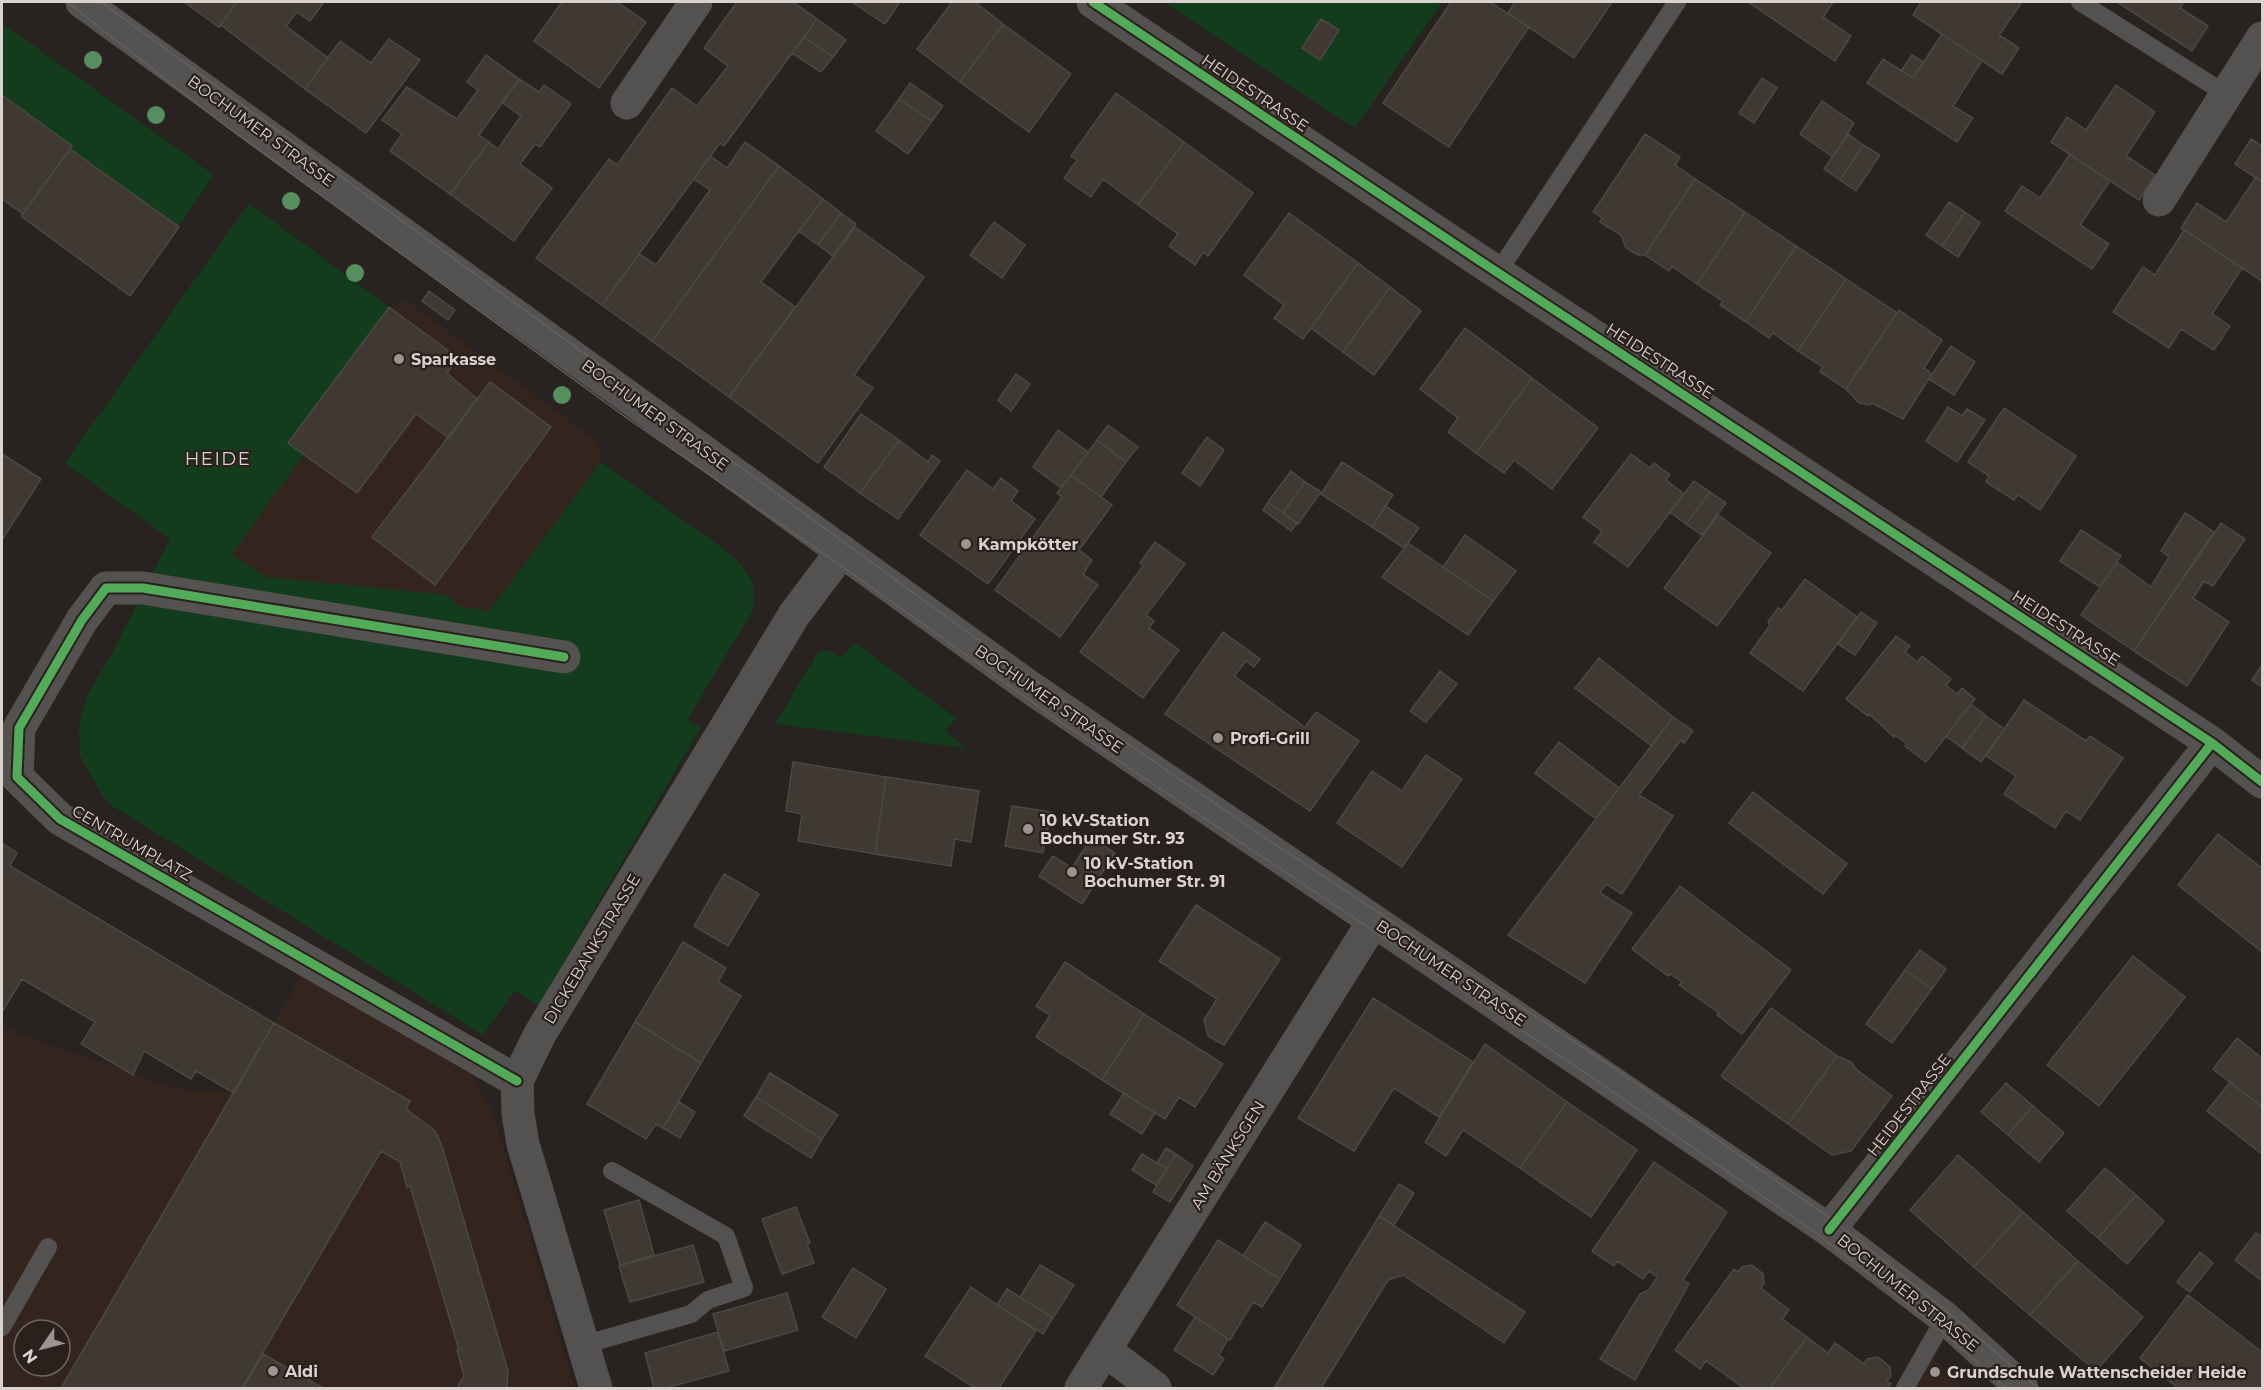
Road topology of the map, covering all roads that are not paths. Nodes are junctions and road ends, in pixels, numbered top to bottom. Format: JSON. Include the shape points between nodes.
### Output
{"nodes":[{"id":1,"x":82,"y":2,"type":"edge"},
{"id":2,"x":696,"y":2,"type":"edge"},
{"id":3,"x":1093,"y":2,"type":"edge"},
{"id":4,"x":1677,"y":2,"type":"edge"},
{"id":5,"x":2080,"y":2,"type":"edge"},
{"id":6,"x":2262,"y":38,"type":"edge"},
{"id":7,"x":2226,"y":94,"type":"junction"},
{"id":8,"x":627,"y":103,"type":"dead end"},
{"id":9,"x":2159,"y":200,"type":"dead end"},
{"id":10,"x":1498,"y":273,"type":"junction"},
{"id":11,"x":842,"y":551,"type":"junction"},
{"id":12,"x":564,"y":657,"type":"dead end"},
{"id":13,"x":2212,"y":743,"type":"junction"},
{"id":14,"x":2262,"y":782,"type":"edge"},
{"id":15,"x":1373,"y":922,"type":"junction"},
{"id":16,"x":517,"y":1082,"type":"junction"},
{"id":17,"x":612,"y":1171,"type":"dead end"},
{"id":18,"x":1829,"y":1230,"type":"junction"},
{"id":19,"x":48,"y":1247,"type":"dead end"},
{"id":20,"x":1945,"y":1318,"type":"junction"},
{"id":21,"x":2,"y":1327,"type":"edge"},
{"id":22,"x":583,"y":1345,"type":"junction"},
{"id":23,"x":1106,"y":1351,"type":"junction"},
{"id":24,"x":596,"y":1389,"type":"edge"},
{"id":25,"x":1081,"y":1389,"type":"edge"},
{"id":26,"x":1155,"y":1389,"type":"edge"},
{"id":27,"x":1905,"y":1389,"type":"edge"},
{"id":28,"x":2022,"y":1389,"type":"edge"}],
"edges":[{"from":1,"to":11,"type":"main road","name":"BOCHUMER STRASSE"},
{"from":2,"to":8,"type":"street"},
{"from":3,"to":10,"type":"street","name":"HEIDESTRASSE"},
{"from":4,"to":10,"type":"lane"},
{"from":5,"to":7,"type":"lane"},
{"from":6,"to":7,"type":"street"},
{"from":7,"to":9,"type":"street"},
{"from":10,"to":13,"type":"street","name":"HEIDESTRASSE"},
{"from":11,"to":15,"type":"main road","name":"BOCHUMER STRASSE","via":[[1022,681]]},
{"from":11,"to":16,"type":"street","name":"DICKEBANKSTRASSE","via":[[794,615],[540,1034]]},
{"from":12,"to":16,"type":"street","name":"CENTRUMPLATZ","via":[[143,588],[106,588],[82,620],[19,728],[17,777],[60,819]]},
{"from":13,"to":14,"type":"street","name":"HEIDESTRASSE"},
{"from":13,"to":18,"type":"street","name":"HEIDESTRASSE"},
{"from":15,"to":18,"type":"main road","name":"BOCHUMER STRASSE"},
{"from":15,"to":23,"type":"street","name":"AM BÄNKSGEN"},
{"from":16,"to":22,"type":"street","name":"DICKEBANKSTRASSE","via":[[523,1144]]},
{"from":17,"to":22,"type":"lane","via":[[726,1236],[744,1288],[708,1300],[691,1314]]},
{"from":18,"to":20,"type":"main road","name":"BOCHUMER STRASSE"},
{"from":19,"to":21,"type":"lane"},
{"from":20,"to":27,"type":"lane"},
{"from":20,"to":28,"type":"main road","name":"BOCHUMER STRASSE"},
{"from":22,"to":24,"type":"street","name":"DICKEBANKSTRASSE"},
{"from":23,"to":25,"type":"street","name":"AM BÄNKSGEN"},
{"from":23,"to":26,"type":"street"}]}
